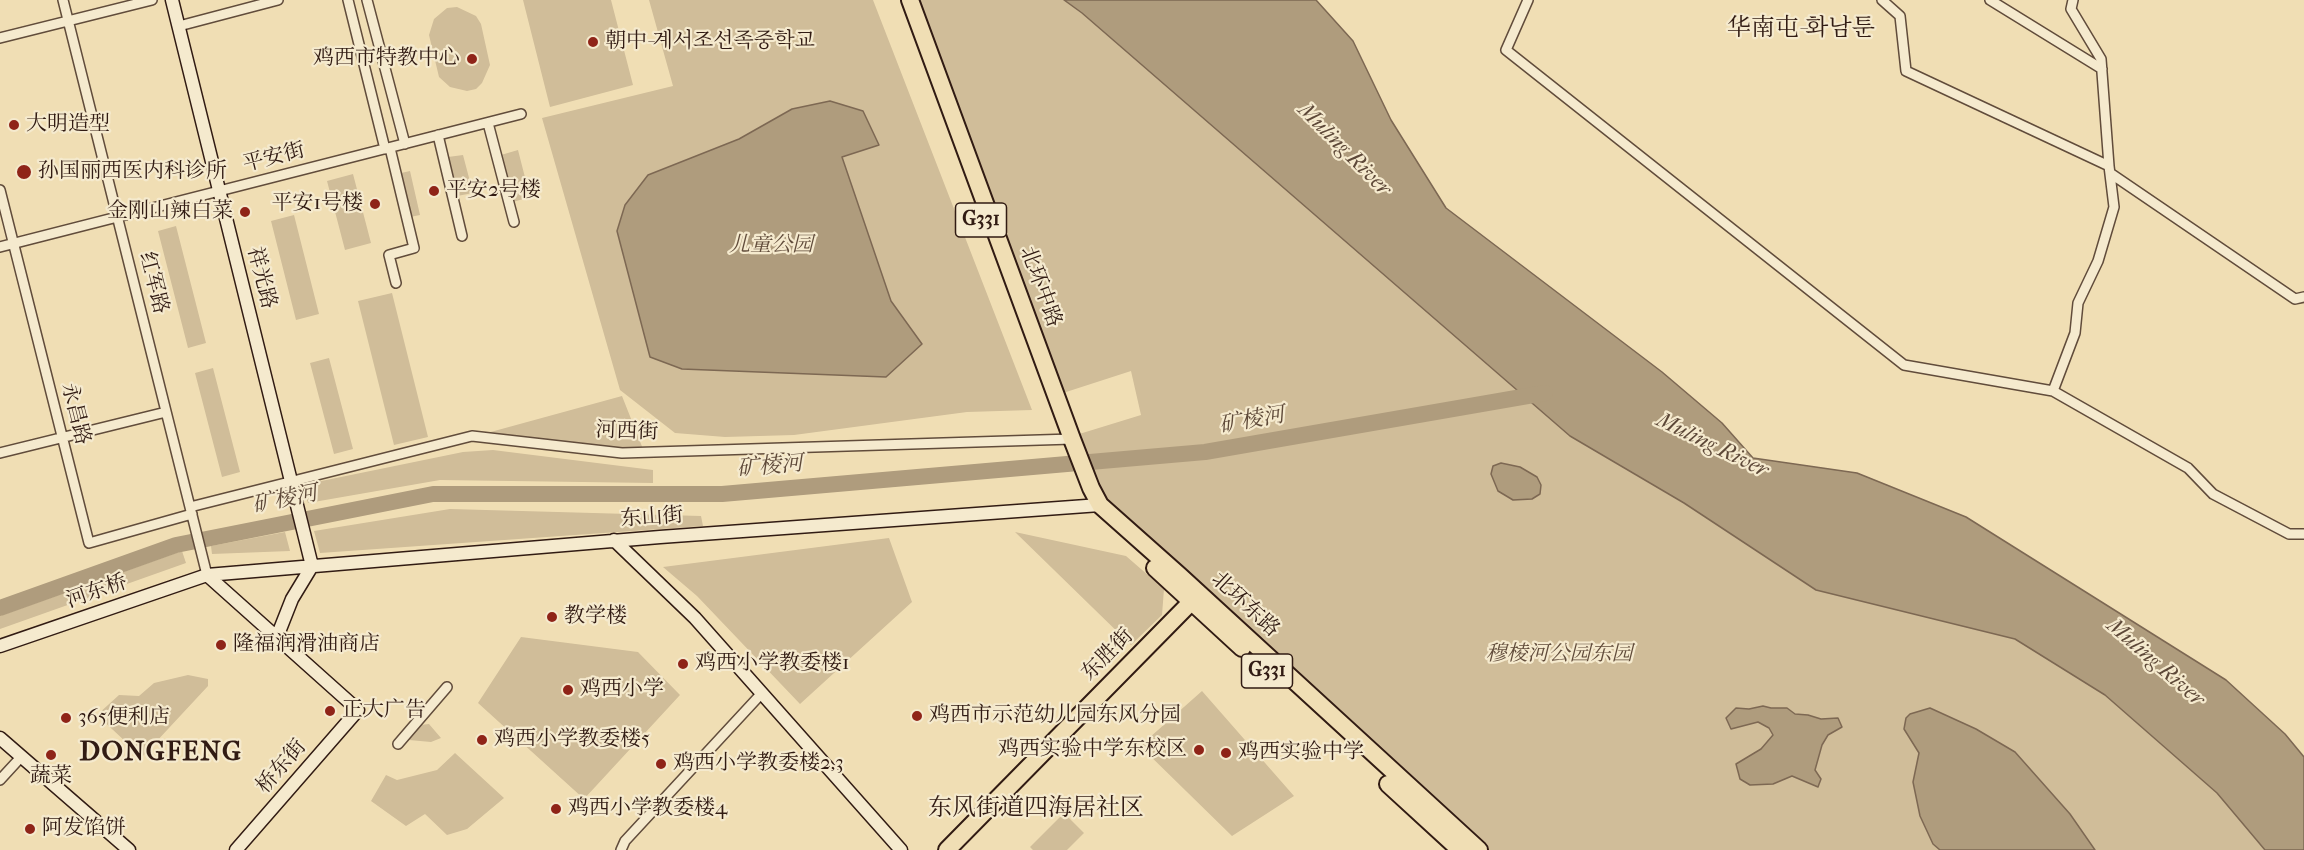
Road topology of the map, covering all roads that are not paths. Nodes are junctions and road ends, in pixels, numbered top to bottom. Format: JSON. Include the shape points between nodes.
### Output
{"nodes":[{"id":1,"x":63,"y":0,"type":"edge"},
{"id":2,"x":152,"y":0,"type":"edge"},
{"id":3,"x":172,"y":0,"type":"edge"},
{"id":4,"x":278,"y":0,"type":"edge"},
{"id":5,"x":348,"y":0,"type":"edge"},
{"id":6,"x":367,"y":0,"type":"edge"},
{"id":7,"x":900,"y":0,"type":"edge"},
{"id":8,"x":910,"y":0,"type":"edge"},
{"id":9,"x":1528,"y":0,"type":"edge"},
{"id":10,"x":1882,"y":0,"type":"edge"},
{"id":11,"x":1990,"y":0,"type":"edge"},
{"id":12,"x":2073,"y":0,"type":"edge"},
{"id":13,"x":68,"y":21,"type":"junction"},
{"id":14,"x":179,"y":26,"type":"junction"},
{"id":15,"x":0,"y":38,"type":"edge"},
{"id":16,"x":2102,"y":69,"type":"junction"},
{"id":17,"x":521,"y":114,"type":"dead end"},
{"id":18,"x":489,"y":123,"type":"junction"},
{"id":19,"x":438,"y":135,"type":"junction"},
{"id":20,"x":405,"y":144,"type":"junction"},
{"id":21,"x":387,"y":148,"type":"junction"},
{"id":22,"x":2110,"y":169,"type":"junction"},
{"id":23,"x":0,"y":190,"type":"edge"},
{"id":24,"x":220,"y":191,"type":"junction"},
{"id":25,"x":117,"y":217,"type":"junction"},
{"id":26,"x":514,"y":222,"type":"dead end"},
{"id":27,"x":462,"y":236,"type":"dead end"},
{"id":28,"x":13,"y":243,"type":"junction"},
{"id":29,"x":0,"y":247,"type":"edge"},
{"id":30,"x":396,"y":283,"type":"dead end"},
{"id":31,"x":2304,"y":297,"type":"edge"},
{"id":32,"x":2053,"y":391,"type":"junction"},
{"id":33,"x":166,"y":412,"type":"junction"},
{"id":34,"x":62,"y":438,"type":"junction"},
{"id":35,"x":1067,"y":439,"type":"junction"},
{"id":36,"x":0,"y":453,"type":"edge"},
{"id":37,"x":291,"y":480,"type":"junction"},
{"id":38,"x":1085,"y":488,"type":"joint"},
{"id":39,"x":1094,"y":505,"type":"junction"},
{"id":40,"x":191,"y":509,"type":"junction"},
{"id":41,"x":2304,"y":534,"type":"edge"},
{"id":42,"x":614,"y":540,"type":"junction"},
{"id":43,"x":312,"y":566,"type":"junction"},
{"id":44,"x":206,"y":571,"type":"junction"},
{"id":45,"x":1196,"y":598,"type":"junction"},
{"id":46,"x":277,"y":637,"type":"junction"},
{"id":47,"x":0,"y":646,"type":"edge"},
{"id":48,"x":447,"y":687,"type":"dead end"},
{"id":49,"x":762,"y":693,"type":"junction"},
{"id":50,"x":0,"y":738,"type":"edge"},
{"id":51,"x":398,"y":744,"type":"dead end"},
{"id":52,"x":22,"y":756,"type":"junction"},
{"id":53,"x":0,"y":780,"type":"edge"},
{"id":54,"x":129,"y":850,"type":"edge"},
{"id":55,"x":236,"y":850,"type":"edge"},
{"id":56,"x":621,"y":850,"type":"edge"},
{"id":57,"x":901,"y":850,"type":"edge"},
{"id":58,"x":947,"y":850,"type":"edge"},
{"id":59,"x":1460,"y":850,"type":"edge"},
{"id":60,"x":1479,"y":850,"type":"edge"}],
"edges":[{"from":1,"to":13,"type":"street","name":"红军路"},
{"from":2,"to":13,"type":"street"},
{"from":3,"to":14,"type":"street","name":"祥光路"},
{"from":4,"to":14,"type":"street"},
{"from":5,"to":21,"type":"street"},
{"from":6,"to":20,"type":"street"},
{"from":7,"to":35,"type":"highway","name":"北环中路","number":"G331"},
{"from":8,"to":35,"type":"highway","name":"北环中路","number":"G331"},
{"from":9,"to":32,"type":"street","via":[[1506,50],[1904,365]]},
{"from":10,"to":22,"type":"street","via":[[1900,16],[1906,71]]},
{"from":11,"to":16,"type":"street"},
{"from":12,"to":16,"type":"street","via":[[2071,9],[2101,59]]},
{"from":13,"to":15,"type":"street"},
{"from":13,"to":25,"type":"street","name":"红军路"},
{"from":14,"to":24,"type":"street","name":"祥光路"},
{"from":16,"to":22,"type":"street"},
{"from":17,"to":18,"type":"street","name":"平安街"},
{"from":18,"to":19,"type":"street","name":"平安街"},
{"from":18,"to":26,"type":"street"},
{"from":19,"to":20,"type":"street","name":"平安街"},
{"from":19,"to":27,"type":"street"},
{"from":20,"to":21,"type":"street","name":"平安街"},
{"from":21,"to":24,"type":"street","name":"平安街"},
{"from":21,"to":30,"type":"street","via":[[414,248],[389,255]]},
{"from":22,"to":31,"type":"street","via":[[2295,299]]},
{"from":22,"to":32,"type":"street","via":[[2114,207],[2098,261],[2078,303],[2075,333]]},
{"from":23,"to":28,"type":"street","name":"永昌路"},
{"from":24,"to":25,"type":"street","name":"平安街"},
{"from":24,"to":37,"type":"street","name":"祥光路"},
{"from":25,"to":28,"type":"street","name":"平安街"},
{"from":25,"to":33,"type":"street","name":"红军路"},
{"from":28,"to":29,"type":"street","name":"平安街"},
{"from":28,"to":34,"type":"street","name":"永昌路"},
{"from":32,"to":41,"type":"street","via":[[2188,468],[2213,494],[2289,534]]},
{"from":33,"to":34,"type":"street"},
{"from":33,"to":40,"type":"street","name":"红军路"},
{"from":34,"to":36,"type":"street"},
{"from":34,"to":40,"type":"street","name":"永昌路","via":[[89,543]]},
{"from":35,"to":37,"type":"street","name":"河西街","via":[[622,453],[472,436]]},
{"from":35,"to":38,"type":"highway","name":"北环中路","number":"G331"},
{"from":37,"to":40,"type":"street","name":"河西街"},
{"from":37,"to":43,"type":"street","name":"祥光路"},
{"from":38,"to":39,"type":"highway","name":"北环东路","number":"G331"},
{"from":39,"to":42,"type":"street","name":"东山街"},
{"from":39,"to":45,"type":"highway","name":"北环东路","number":"G331"},
{"from":40,"to":44,"type":"street","name":"红军路"},
{"from":42,"to":43,"type":"street","name":"东山街"},
{"from":42,"to":49,"type":"street","via":[[695,618]]},
{"from":43,"to":44,"type":"street","name":"东山街"},
{"from":43,"to":46,"type":"street","via":[[292,599]]},
{"from":44,"to":46,"type":"street"},
{"from":44,"to":47,"type":"street","name":"河东桥"},
{"from":45,"to":58,"type":"highway","name":"东胜街"},
{"from":45,"to":59,"type":"highway","name":"北环东路","number":"G331"},
{"from":45,"to":60,"type":"highway","name":"北环东路","number":"G331"},
{"from":46,"to":55,"type":"street","name":"桥东街","via":[[358,710]]},
{"from":48,"to":51,"type":"street"},
{"from":49,"to":56,"type":"street","via":[[625,841]]},
{"from":49,"to":57,"type":"street"},
{"from":50,"to":52,"type":"street"},
{"from":52,"to":53,"type":"street"},
{"from":52,"to":54,"type":"street"}]}
